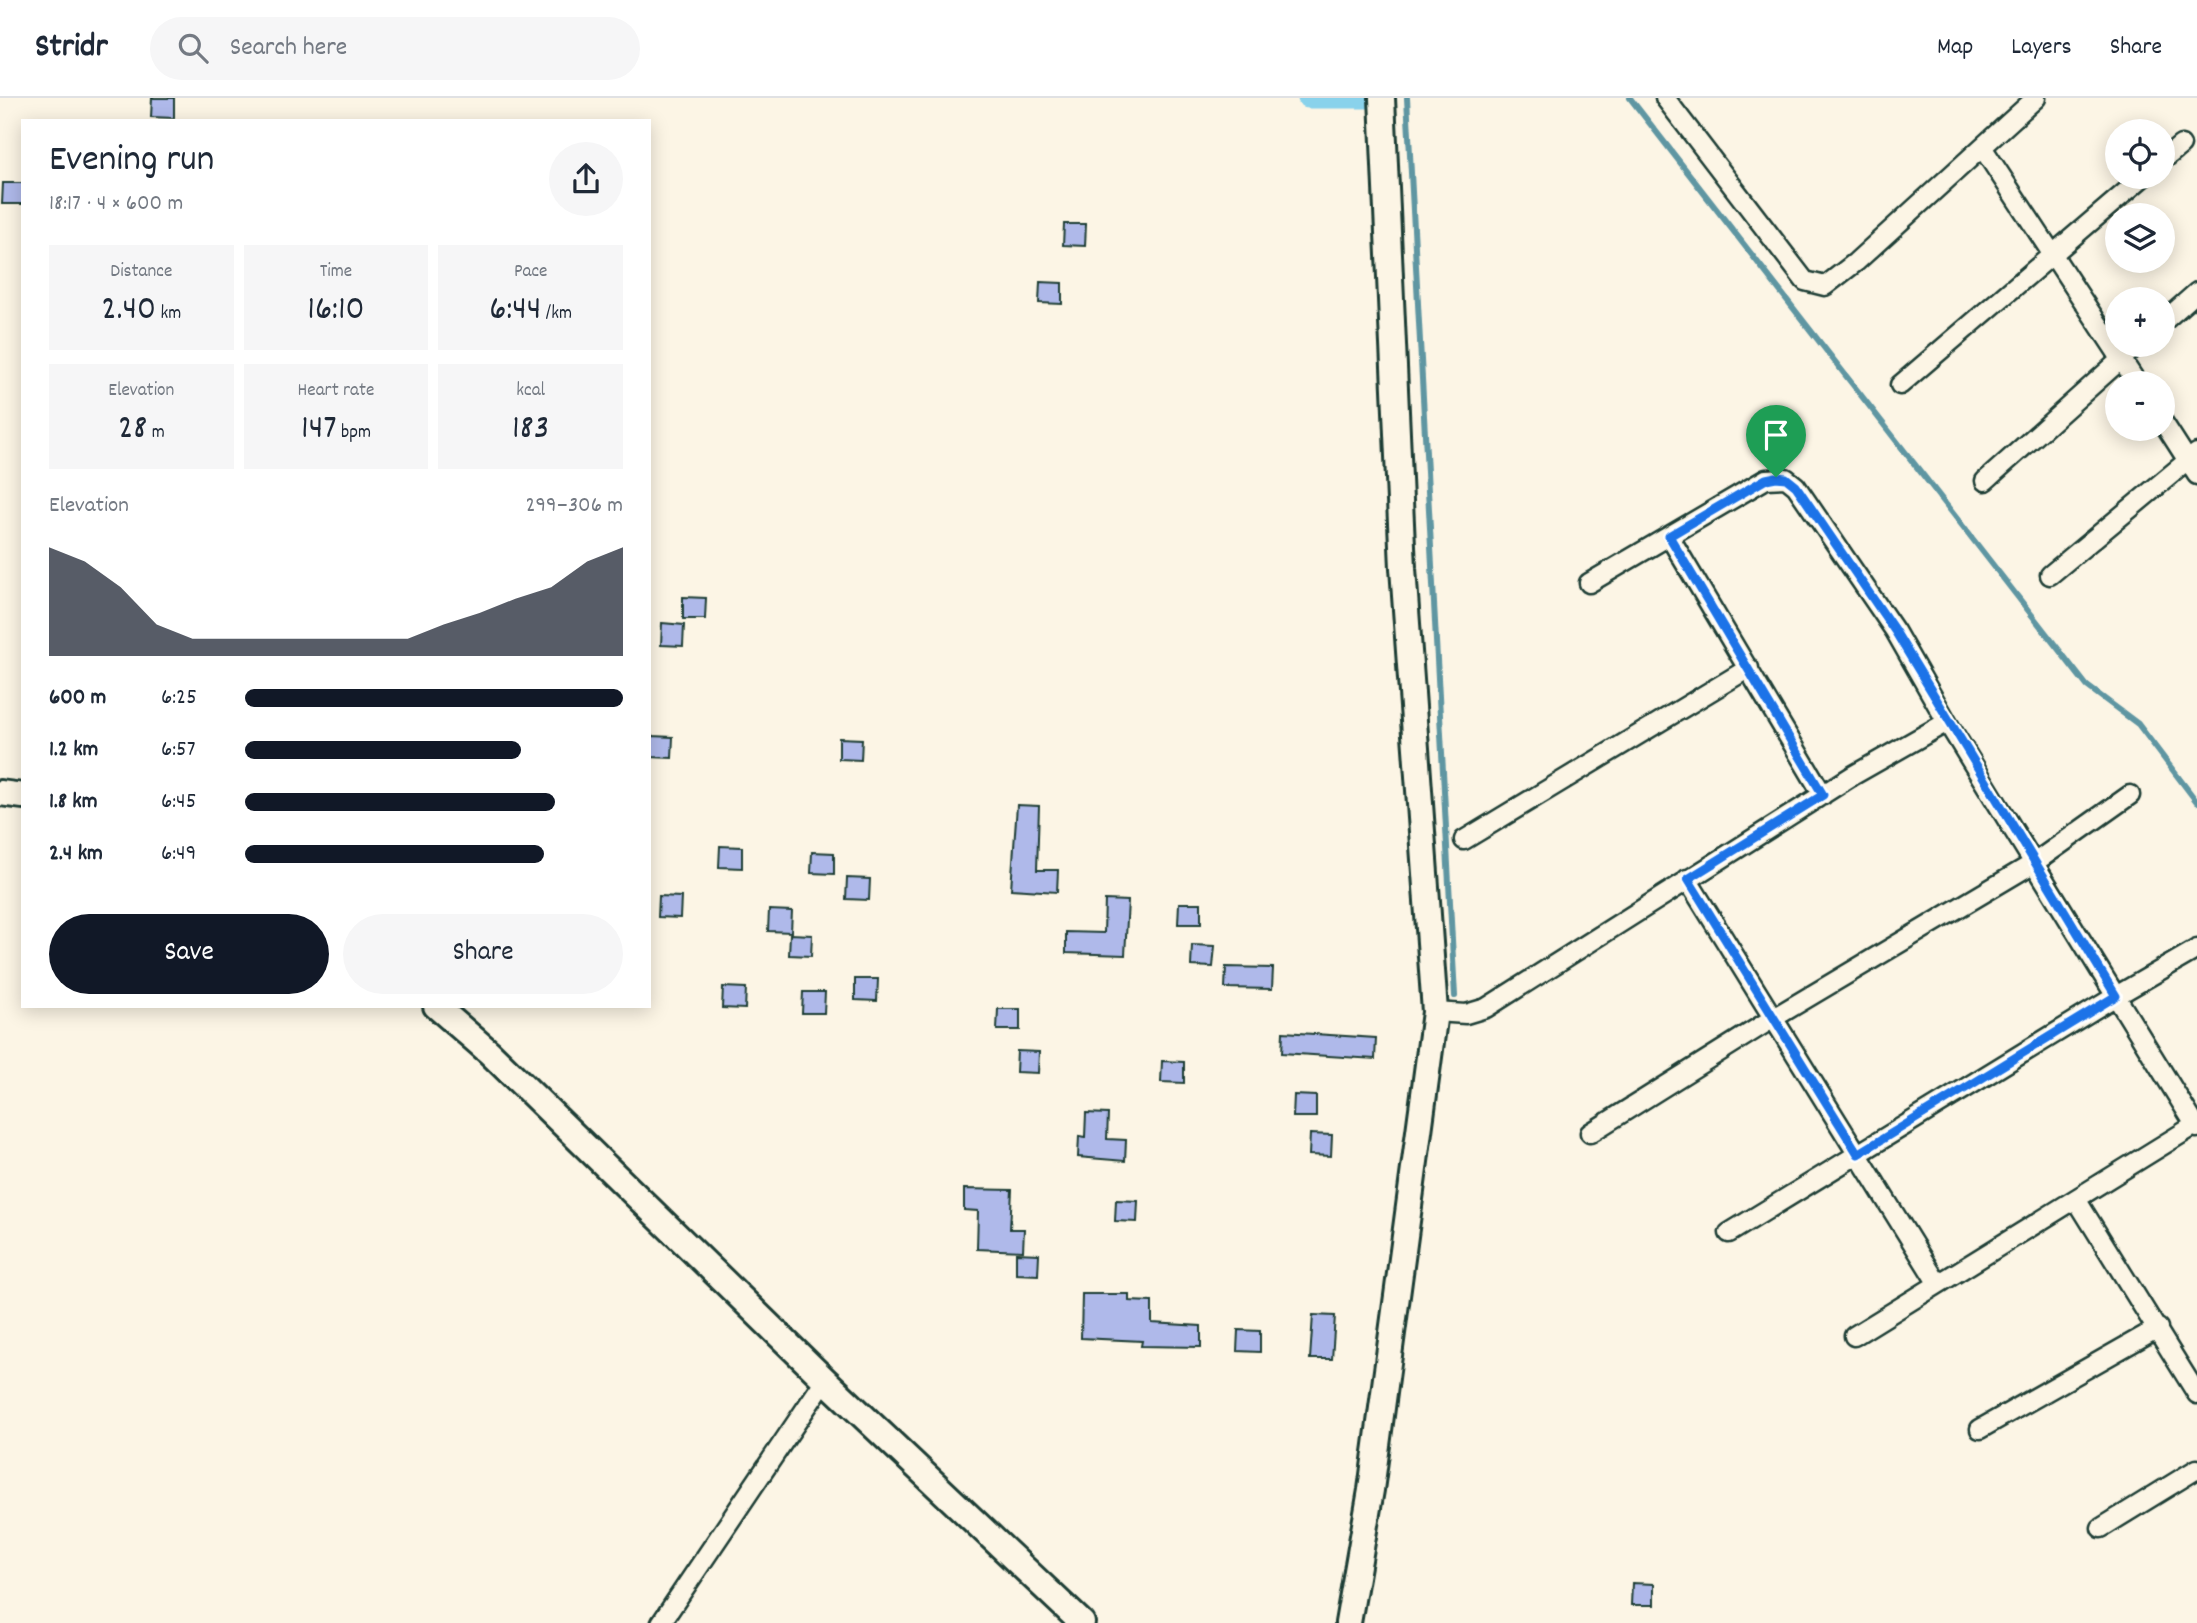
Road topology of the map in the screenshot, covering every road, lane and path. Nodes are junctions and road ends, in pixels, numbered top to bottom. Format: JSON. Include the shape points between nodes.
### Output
{"nodes":[{"id":1,"x":1382,"y":98,"type":"edge"},
{"id":2,"x":1665,"y":98,"type":"edge"},
{"id":3,"x":2036,"y":98,"type":"edge"},
{"id":4,"x":2181,"y":145,"type":"dead end"},
{"id":5,"x":1982,"y":147,"type":"junction"},
{"id":6,"x":2175,"y":150,"type":"edge"},
{"id":7,"x":2129,"y":189,"type":"edge"},
{"id":8,"x":2050,"y":254,"type":"junction"},
{"id":9,"x":2197,"y":292,"type":"edge"},
{"id":10,"x":2175,"y":311,"type":"edge"},
{"id":11,"x":2123,"y":357,"type":"edge"},
{"id":12,"x":2121,"y":359,"type":"junction"},
{"id":13,"x":2129,"y":371,"type":"edge"},
{"id":14,"x":1900,"y":385,"type":"dead end"},
{"id":15,"x":2175,"y":438,"type":"edge"},
{"id":16,"x":2194,"y":463,"type":"edge"},
{"id":17,"x":1986,"y":481,"type":"dead end"},
{"id":18,"x":1669,"y":536,"type":"junction"},
{"id":19,"x":2050,"y":575,"type":"dead end"},
{"id":20,"x":1589,"y":583,"type":"dead end"},
{"id":21,"x":1749,"y":668,"type":"junction"},
{"id":22,"x":1947,"y":722,"type":"junction"},
{"id":23,"x":0,"y":793,"type":"edge"},
{"id":24,"x":1823,"y":795,"type":"junction"},
{"id":25,"x":2130,"y":795,"type":"dead end"},
{"id":26,"x":21,"y":796,"type":"edge"},
{"id":27,"x":1464,"y":840,"type":"dead end"},
{"id":28,"x":2034,"y":863,"type":"junction"},
{"id":29,"x":1688,"y":879,"type":"junction"},
{"id":30,"x":2197,"y":949,"type":"edge"},
{"id":31,"x":2116,"y":996,"type":"junction"},
{"id":32,"x":438,"y":1008,"type":"edge"},
{"id":33,"x":1441,"y":1013,"type":"junction"},
{"id":34,"x":1775,"y":1017,"type":"junction"},
{"id":35,"x":2196,"y":1126,"type":"edge"},
{"id":36,"x":1590,"y":1133,"type":"dead end"},
{"id":37,"x":1858,"y":1154,"type":"junction"},
{"id":38,"x":2076,"y":1199,"type":"junction"},
{"id":39,"x":1729,"y":1233,"type":"dead end"},
{"id":40,"x":1938,"y":1284,"type":"junction"},
{"id":41,"x":2158,"y":1328,"type":"junction"},
{"id":42,"x":1854,"y":1336,"type":"dead end"},
{"id":43,"x":825,"y":1380,"type":"junction"},
{"id":44,"x":2197,"y":1394,"type":"edge"},
{"id":45,"x":1980,"y":1429,"type":"dead end"},
{"id":46,"x":2197,"y":1469,"type":"edge"},
{"id":47,"x":2101,"y":1528,"type":"dead end"},
{"id":48,"x":661,"y":1623,"type":"edge"},
{"id":49,"x":1082,"y":1623,"type":"edge"},
{"id":50,"x":1348,"y":1623,"type":"edge"}],
"edges":[{"from":1,"to":33,"type":"main road","via":[[1403,568]]},
{"from":2,"to":5,"type":"street","via":[[1805,281],[1814,285],[1835,281]]},
{"from":3,"to":5,"type":"street"},
{"from":4,"to":6,"type":"street"},
{"from":5,"to":8,"type":"street"},
{"from":7,"to":8,"type":"street"},
{"from":8,"to":12,"type":"street"},
{"from":8,"to":14,"type":"street"},
{"from":9,"to":10,"type":"street"},
{"from":11,"to":12,"type":"street"},
{"from":12,"to":13,"type":"street"},
{"from":12,"to":17,"type":"street"},
{"from":15,"to":16,"type":"street"},
{"from":16,"to":19,"type":"street"},
{"from":18,"to":20,"type":"street"},
{"from":18,"to":21,"type":"street"},
{"from":18,"to":22,"type":"street","via":[[1766,479],[1786,478],[1796,486],[1895,631]]},
{"from":21,"to":24,"type":"street"},
{"from":21,"to":27,"type":"street"},
{"from":22,"to":24,"type":"street"},
{"from":22,"to":28,"type":"street"},
{"from":23,"to":26,"type":"main road"},
{"from":24,"to":29,"type":"street"},
{"from":25,"to":28,"type":"street"},
{"from":28,"to":31,"type":"street"},
{"from":28,"to":34,"type":"street"},
{"from":29,"to":33,"type":"street","via":[[1486,1008],[1466,1014]]},
{"from":29,"to":34,"type":"street"},
{"from":30,"to":31,"type":"street"},
{"from":31,"to":35,"type":"street"},
{"from":31,"to":37,"type":"street"},
{"from":32,"to":43,"type":"main road","via":[[563,1123]]},
{"from":33,"to":50,"type":"main road"},
{"from":34,"to":36,"type":"street"},
{"from":34,"to":37,"type":"street"},
{"from":35,"to":38,"type":"street"},
{"from":37,"to":39,"type":"street"},
{"from":37,"to":40,"type":"street"},
{"from":38,"to":40,"type":"street"},
{"from":38,"to":41,"type":"street"},
{"from":40,"to":42,"type":"street"},
{"from":41,"to":44,"type":"street"},
{"from":41,"to":45,"type":"street"},
{"from":43,"to":48,"type":"street"},
{"from":43,"to":49,"type":"main road"},
{"from":46,"to":47,"type":"street"}]}
